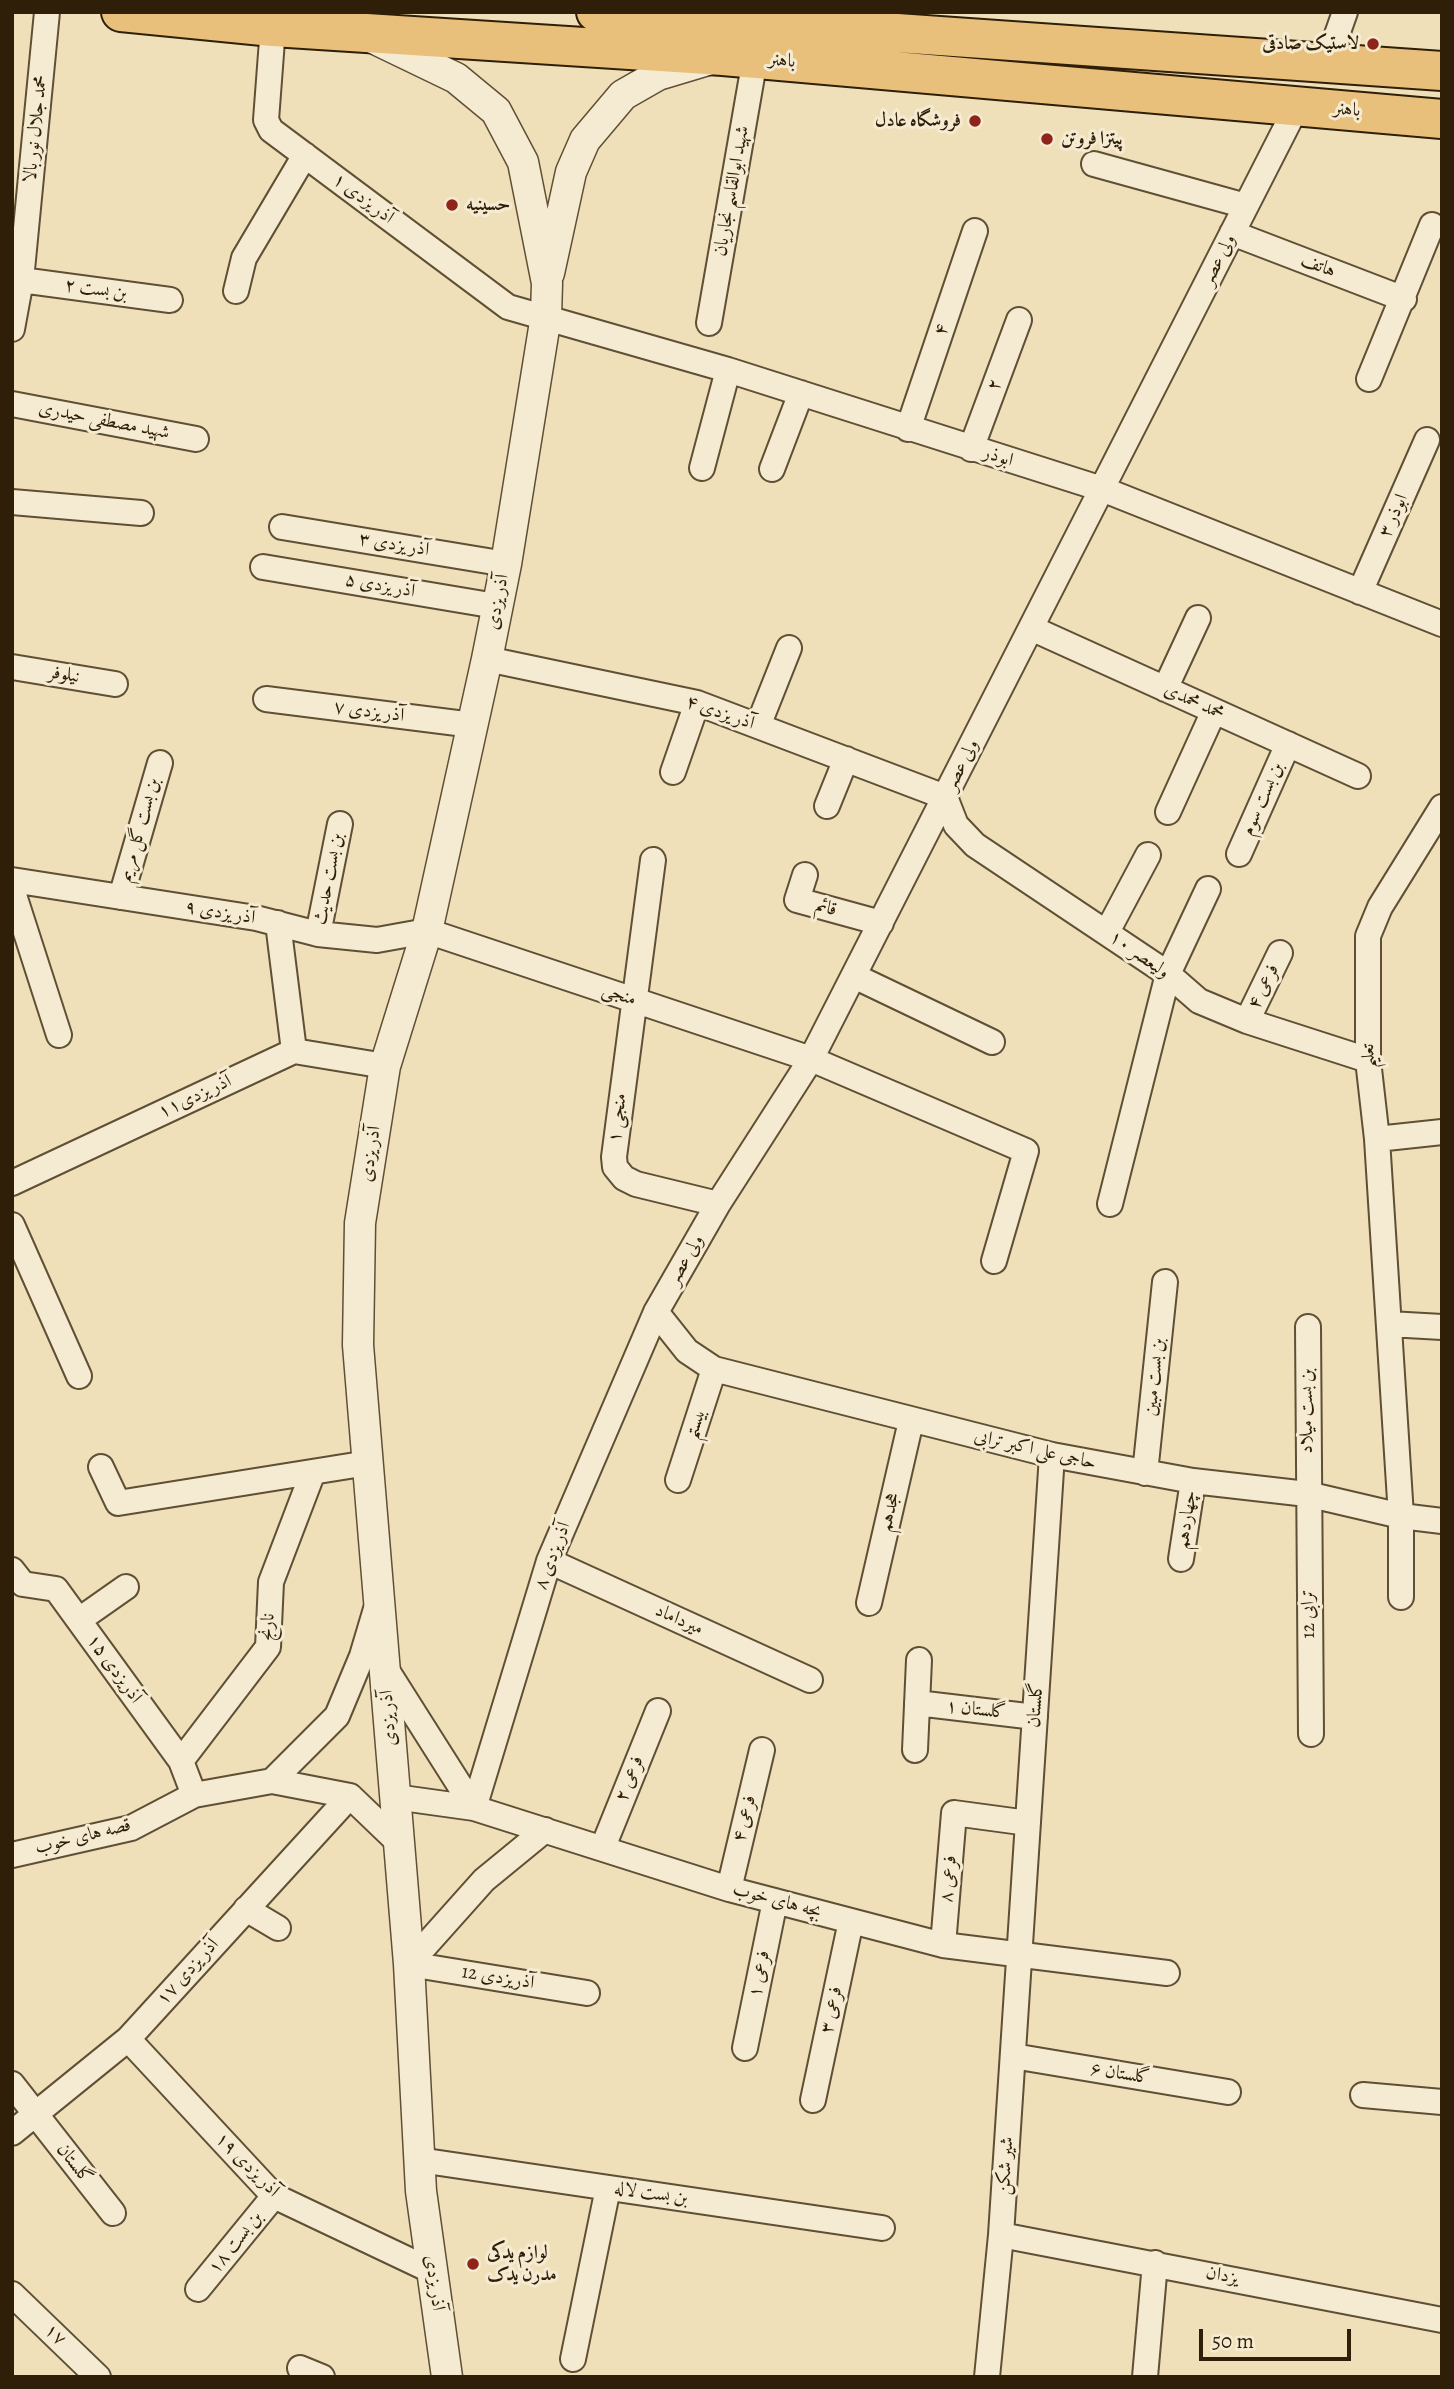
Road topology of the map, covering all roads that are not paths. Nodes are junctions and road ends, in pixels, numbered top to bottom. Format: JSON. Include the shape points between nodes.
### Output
{"nodes":[{"id":1,"x":47,"y":12,"type":"edge"},
{"id":2,"x":121,"y":12,"type":"edge"},
{"id":3,"x":596,"y":12,"type":"edge"},
{"id":4,"x":1345,"y":12,"type":"edge"},
{"id":5,"x":273,"y":27,"type":"junction"},
{"id":6,"x":361,"y":32,"type":"junction"},
{"id":7,"x":739,"y":58,"type":"junction"},
{"id":8,"x":1328,"y":63,"type":"junction"},
{"id":9,"x":1442,"y":71,"type":"edge"},
{"id":10,"x":1297,"y":106,"type":"junction"},
{"id":11,"x":1442,"y":118,"type":"edge"},
{"id":12,"x":305,"y":155,"type":"junction"},
{"id":13,"x":1094,"y":164,"type":"dead end"},
{"id":14,"x":1246,"y":206,"type":"junction"},
{"id":15,"x":1432,"y":225,"type":"dead end"},
{"id":16,"x":975,"y":231,"type":"dead end"},
{"id":17,"x":1232,"y":233,"type":"junction"},
{"id":18,"x":21,"y":280,"type":"junction"},
{"id":19,"x":547,"y":283,"type":"junction"},
{"id":20,"x":236,"y":290,"type":"dead end"},
{"id":21,"x":1404,"y":299,"type":"junction"},
{"id":22,"x":170,"y":300,"type":"dead end"},
{"id":23,"x":545,"y":316,"type":"junction"},
{"id":24,"x":1019,"y":320,"type":"dead end"},
{"id":25,"x":709,"y":323,"type":"dead end"},
{"id":26,"x":12,"y":329,"type":"edge"},
{"id":27,"x":728,"y":370,"type":"junction"},
{"id":28,"x":1370,"y":379,"type":"dead end"},
{"id":29,"x":801,"y":394,"type":"junction"},
{"id":30,"x":12,"y":404,"type":"edge"},
{"id":31,"x":908,"y":429,"type":"junction"},
{"id":32,"x":196,"y":439,"type":"dead end"},
{"id":33,"x":1427,"y":440,"type":"dead end"},
{"id":34,"x":971,"y":449,"type":"junction"},
{"id":35,"x":702,"y":468,"type":"dead end"},
{"id":36,"x":772,"y":469,"type":"dead end"},
{"id":37,"x":1102,"y":489,"type":"junction"},
{"id":38,"x":12,"y":502,"type":"edge"},
{"id":39,"x":141,"y":513,"type":"dead end"},
{"id":40,"x":282,"y":527,"type":"dead end"},
{"id":41,"x":506,"y":564,"type":"junction"},
{"id":42,"x":263,"y":567,"type":"dead end"},
{"id":43,"x":1360,"y":592,"type":"junction"},
{"id":44,"x":496,"y":606,"type":"junction"},
{"id":45,"x":1199,"y":618,"type":"dead end"},
{"id":46,"x":1442,"y":624,"type":"edge"},
{"id":47,"x":1031,"y":628,"type":"junction"},
{"id":48,"x":789,"y":648,"type":"dead end"},
{"id":49,"x":487,"y":659,"type":"junction"},
{"id":50,"x":12,"y":667,"type":"edge"},
{"id":51,"x":115,"y":684,"type":"dead end"},
{"id":52,"x":1165,"y":689,"type":"junction"},
{"id":53,"x":266,"y":699,"type":"dead end"},
{"id":54,"x":697,"y":703,"type":"junction"},
{"id":55,"x":1214,"y":711,"type":"junction"},
{"id":56,"x":473,"y":725,"type":"junction"},
{"id":57,"x":758,"y":726,"type":"junction"},
{"id":58,"x":1288,"y":744,"type":"junction"},
{"id":59,"x":846,"y":759,"type":"junction"},
{"id":60,"x":160,"y":763,"type":"dead end"},
{"id":61,"x":673,"y":772,"type":"dead end"},
{"id":62,"x":1358,"y":776,"type":"dead end"},
{"id":63,"x":945,"y":797,"type":"junction"},
{"id":64,"x":827,"y":806,"type":"dead end"},
{"id":65,"x":1442,"y":807,"type":"edge"},
{"id":66,"x":1168,"y":812,"type":"dead end"},
{"id":67,"x":340,"y":824,"type":"dead end"},
{"id":68,"x":1148,"y":855,"type":"dead end"},
{"id":69,"x":1239,"y":855,"type":"dead end"},
{"id":70,"x":653,"y":860,"type":"dead end"},
{"id":71,"x":805,"y":875,"type":"dead end"},
{"id":72,"x":12,"y":880,"type":"edge"},
{"id":73,"x":12,"y":889,"type":"edge"},
{"id":74,"x":1208,"y":889,"type":"dead end"},
{"id":75,"x":121,"y":897,"type":"junction"},
{"id":76,"x":278,"y":923,"type":"junction"},
{"id":77,"x":881,"y":923,"type":"junction"},
{"id":78,"x":427,"y":931,"type":"junction"},
{"id":79,"x":1107,"y":932,"type":"junction"},
{"id":80,"x":318,"y":933,"type":"junction"},
{"id":81,"x":1280,"y":953,"type":"dead end"},
{"id":82,"x":1168,"y":974,"type":"junction"},
{"id":83,"x":854,"y":976,"type":"junction"},
{"id":84,"x":633,"y":1000,"type":"junction"},
{"id":85,"x":1247,"y":1021,"type":"junction"},
{"id":86,"x":59,"y":1035,"type":"dead end"},
{"id":87,"x":992,"y":1042,"type":"dead end"},
{"id":88,"x":294,"y":1051,"type":"junction"},
{"id":89,"x":811,"y":1059,"type":"junction"},
{"id":90,"x":1368,"y":1060,"type":"junction"},
{"id":91,"x":385,"y":1066,"type":"junction"},
{"id":92,"x":1442,"y":1132,"type":"edge"},
{"id":93,"x":1377,"y":1139,"type":"junction"},
{"id":94,"x":12,"y":1183,"type":"edge"},
{"id":95,"x":718,"y":1204,"type":"junction"},
{"id":96,"x":1110,"y":1204,"type":"dead end"},
{"id":97,"x":12,"y":1225,"type":"edge"},
{"id":98,"x":994,"y":1261,"type":"dead end"},
{"id":99,"x":1165,"y":1282,"type":"dead end"},
{"id":100,"x":656,"y":1312,"type":"junction"},
{"id":101,"x":1389,"y":1324,"type":"junction"},
{"id":102,"x":1308,"y":1327,"type":"dead end"},
{"id":103,"x":1442,"y":1327,"type":"edge"},
{"id":104,"x":714,"y":1369,"type":"junction"},
{"id":105,"x":79,"y":1376,"type":"dead end"},
{"id":106,"x":911,"y":1421,"type":"junction"},
{"id":107,"x":1052,"y":1455,"type":"junction"},
{"id":108,"x":368,"y":1463,"type":"junction"},
{"id":109,"x":102,"y":1467,"type":"dead end"},
{"id":110,"x":313,"y":1472,"type":"junction"},
{"id":111,"x":1145,"y":1473,"type":"junction"},
{"id":112,"x":678,"y":1479,"type":"dead end"},
{"id":113,"x":1193,"y":1481,"type":"junction"},
{"id":114,"x":1307,"y":1494,"type":"junction"},
{"id":115,"x":1401,"y":1516,"type":"junction"},
{"id":116,"x":1442,"y":1521,"type":"edge"},
{"id":117,"x":1181,"y":1559,"type":"dead end"},
{"id":118,"x":548,"y":1561,"type":"junction"},
{"id":119,"x":16,"y":1581,"type":"edge"},
{"id":120,"x":126,"y":1587,"type":"dead end"},
{"id":121,"x":1401,"y":1597,"type":"dead end"},
{"id":122,"x":379,"y":1602,"type":"junction"},
{"id":123,"x":869,"y":1603,"type":"dead end"},
{"id":124,"x":79,"y":1620,"type":"junction"},
{"id":125,"x":919,"y":1660,"type":"dead end"},
{"id":126,"x":386,"y":1669,"type":"junction"},
{"id":127,"x":810,"y":1680,"type":"dead end"},
{"id":128,"x":917,"y":1703,"type":"junction"},
{"id":129,"x":658,"y":1710,"type":"dead end"},
{"id":130,"x":1035,"y":1717,"type":"junction"},
{"id":131,"x":1311,"y":1734,"type":"dead end"},
{"id":132,"x":915,"y":1749,"type":"dead end"},
{"id":133,"x":762,"y":1750,"type":"dead end"},
{"id":134,"x":181,"y":1760,"type":"junction"},
{"id":135,"x":272,"y":1781,"type":"junction"},
{"id":136,"x":194,"y":1795,"type":"junction"},
{"id":137,"x":350,"y":1796,"type":"junction"},
{"id":138,"x":395,"y":1797,"type":"junction"},
{"id":139,"x":474,"y":1808,"type":"junction"},
{"id":140,"x":1028,"y":1824,"type":"junction"},
{"id":141,"x":545,"y":1830,"type":"junction"},
{"id":142,"x":398,"y":1842,"type":"junction"},
{"id":143,"x":603,"y":1847,"type":"junction"},
{"id":144,"x":12,"y":1855,"type":"edge"},
{"id":145,"x":729,"y":1889,"type":"junction"},
{"id":146,"x":775,"y":1901,"type":"junction"},
{"id":147,"x":246,"y":1909,"type":"junction"},
{"id":148,"x":851,"y":1921,"type":"junction"},
{"id":149,"x":278,"y":1928,"type":"dead end"},
{"id":150,"x":943,"y":1945,"type":"junction"},
{"id":151,"x":1019,"y":1954,"type":"junction"},
{"id":152,"x":409,"y":1964,"type":"junction"},
{"id":153,"x":1167,"y":1973,"type":"dead end"},
{"id":154,"x":587,"y":1993,"type":"dead end"},
{"id":155,"x":128,"y":2039,"type":"junction"},
{"id":156,"x":745,"y":2048,"type":"dead end"},
{"id":157,"x":1013,"y":2056,"type":"junction"},
{"id":158,"x":12,"y":2084,"type":"edge"},
{"id":159,"x":1228,"y":2092,"type":"dead end"},
{"id":160,"x":1363,"y":2095,"type":"dead end"},
{"id":161,"x":813,"y":2100,"type":"dead end"},
{"id":162,"x":1442,"y":2102,"type":"edge"},
{"id":163,"x":36,"y":2114,"type":"junction"},
{"id":164,"x":12,"y":2133,"type":"edge"},
{"id":165,"x":419,"y":2160,"type":"junction"},
{"id":166,"x":608,"y":2188,"type":"junction"},
{"id":167,"x":274,"y":2196,"type":"junction"},
{"id":168,"x":113,"y":2213,"type":"dead end"},
{"id":169,"x":882,"y":2228,"type":"dead end"},
{"id":170,"x":1001,"y":2235,"type":"junction"},
{"id":171,"x":1155,"y":2263,"type":"junction"},
{"id":172,"x":432,"y":2272,"type":"junction"},
{"id":173,"x":198,"y":2290,"type":"dead end"},
{"id":174,"x":14,"y":2298,"type":"edge"},
{"id":175,"x":1442,"y":2320,"type":"edge"},
{"id":176,"x":573,"y":2359,"type":"dead end"},
{"id":177,"x":98,"y":2377,"type":"edge"},
{"id":178,"x":447,"y":2377,"type":"edge"},
{"id":179,"x":987,"y":2377,"type":"edge"},
{"id":180,"x":1145,"y":2377,"type":"edge"}],
"edges":[{"from":1,"to":18,"type":"street","name":"محمد جلال نور بالا"},
{"from":2,"to":5,"type":"main road","name":"باهنر"},
{"from":3,"to":8,"type":"main road","name":"باهنر"},
{"from":4,"to":8,"type":"street"},
{"from":5,"to":6,"type":"main road","name":"باهنر"},
{"from":5,"to":12,"type":"street","name":"آذر یزدی ۱","via":[[266,120],[271,130]]},
{"from":6,"to":7,"type":"main road","name":"باهنر"},
{"from":6,"to":19,"type":"street","name":"آذر یزدی","via":[[456,78],[496,111],[523,162]]},
{"from":7,"to":10,"type":"main road","name":"باهنر"},
{"from":7,"to":19,"type":"street","via":[[659,75],[623,94],[585,140],[571,172]]},
{"from":7,"to":25,"type":"street","name":"شهید ابوالقاسم نجاریان"},
{"from":8,"to":9,"type":"main road","name":"باهنر"},
{"from":10,"to":11,"type":"main road","name":"باهنر"},
{"from":10,"to":14,"type":"street","name":"ولی عصر"},
{"from":12,"to":20,"type":"street","via":[[249,248]]},
{"from":12,"to":23,"type":"street","name":"آذر یزدی ۱","via":[[508,307]]},
{"from":13,"to":14,"type":"street"},
{"from":14,"to":17,"type":"street","name":"ولی عصر"},
{"from":15,"to":21,"type":"street"},
{"from":16,"to":31,"type":"street","name":"۴"},
{"from":17,"to":21,"type":"street","name":"هاتف"},
{"from":17,"to":37,"type":"street","name":"ولی عصر"},
{"from":18,"to":22,"type":"street","name":"بن بست ۲"},
{"from":18,"to":26,"type":"street","name":"محمد جلال نور بالا"},
{"from":19,"to":23,"type":"street","name":"آذر یزدی"},
{"from":21,"to":28,"type":"street"},
{"from":23,"to":27,"type":"street","name":"ابوذر"},
{"from":23,"to":41,"type":"street","name":"آذر یزدی"},
{"from":24,"to":34,"type":"street","name":"۲"},
{"from":27,"to":29,"type":"street","name":"ابوذر"},
{"from":27,"to":35,"type":"street"},
{"from":29,"to":31,"type":"street","name":"ابوذر"},
{"from":29,"to":36,"type":"street"},
{"from":30,"to":32,"type":"street","name":"شهید مصطفی حیدری"},
{"from":31,"to":34,"type":"street","name":"ابوذر"},
{"from":33,"to":43,"type":"street","name":"ابوذر ۳"},
{"from":34,"to":37,"type":"street","name":"ابوذر"},
{"from":37,"to":43,"type":"street","name":"ابوذر"},
{"from":37,"to":47,"type":"street","name":"ولی عصر"},
{"from":38,"to":39,"type":"street"},
{"from":40,"to":41,"type":"street","name":"آذر یزدی ۳"},
{"from":41,"to":44,"type":"street","name":"آذر یزدی"},
{"from":42,"to":44,"type":"street","name":"آذر یزدی ۵"},
{"from":43,"to":46,"type":"street","name":"ابوذر"},
{"from":44,"to":49,"type":"street","name":"آذر یزدی"},
{"from":45,"to":52,"type":"street"},
{"from":47,"to":52,"type":"street","name":"محمد محمدی"},
{"from":47,"to":63,"type":"street","name":"ولی عصر"},
{"from":48,"to":57,"type":"street"},
{"from":49,"to":54,"type":"street","name":"۴ آذر یزدی"},
{"from":49,"to":56,"type":"street","name":"آذر یزدی"},
{"from":50,"to":51,"type":"street","name":"نیلوفر"},
{"from":52,"to":55,"type":"street","name":"محمد محمدی"},
{"from":53,"to":56,"type":"street","name":"آذر یزدی ۷"},
{"from":54,"to":57,"type":"street","name":"۴ آذر یزدی"},
{"from":54,"to":61,"type":"street"},
{"from":55,"to":58,"type":"street","name":"محمد محمدی"},
{"from":55,"to":66,"type":"street"},
{"from":56,"to":78,"type":"street","name":"آذر یزدی"},
{"from":57,"to":59,"type":"street","name":"۴ آذر یزدی"},
{"from":58,"to":62,"type":"street","name":"محمد محمدی"},
{"from":58,"to":69,"type":"street","name":"بن بست سوم"},
{"from":59,"to":63,"type":"street","name":"۴ آذر یزدی"},
{"from":59,"to":64,"type":"street"},
{"from":60,"to":75,"type":"street","name":"بن بست گل مریم"},
{"from":63,"to":77,"type":"street","name":"ولی عصر"},
{"from":63,"to":79,"type":"street","name":"۱۰ ولیعصر","via":[[956,825],[975,845]]},
{"from":65,"to":90,"type":"street","name":"تعلیم","via":[[1380,907],[1368,936]]},
{"from":67,"to":80,"type":"street","name":"بن بست حدیث"},
{"from":68,"to":79,"type":"street"},
{"from":70,"to":84,"type":"street"},
{"from":71,"to":77,"type":"street","name":"قائم","via":[[797,900]]},
{"from":72,"to":75,"type":"street","name":"آذر یزدی ۹"},
{"from":73,"to":86,"type":"street"},
{"from":74,"to":82,"type":"street"},
{"from":75,"to":76,"type":"street","name":"آذر یزدی ۹"},
{"from":76,"to":80,"type":"street","name":"آذر یزدی ۹"},
{"from":76,"to":88,"type":"street"},
{"from":77,"to":83,"type":"street","name":"ولی عصر"},
{"from":78,"to":80,"type":"street","name":"آذر یزدی ۹","via":[[377,940]]},
{"from":78,"to":84,"type":"street","name":"منجی"},
{"from":78,"to":91,"type":"street","name":"آذر یزدی"},
{"from":79,"to":82,"type":"street","name":"۱۰ ولیعصر"},
{"from":81,"to":85,"type":"street","name":"فرعی ۴"},
{"from":82,"to":85,"type":"street","name":"۱۰ ولیعصر","via":[[1199,1001]]},
{"from":82,"to":96,"type":"street"},
{"from":83,"to":87,"type":"street"},
{"from":83,"to":89,"type":"street","name":"ولی عصر"},
{"from":84,"to":89,"type":"street","name":"منجی"},
{"from":84,"to":95,"type":"street","name":"منجی ۱","via":[[615,1167],[636,1184]]},
{"from":85,"to":90,"type":"street","name":"۱۰ ولیعصر"},
{"from":88,"to":91,"type":"street"},
{"from":88,"to":94,"type":"street","name":"آذر یزدی۱۱"},
{"from":89,"to":95,"type":"street","name":"ولی عصر"},
{"from":89,"to":98,"type":"street","name":"منجی","via":[[1026,1151]]},
{"from":90,"to":93,"type":"street","name":"تعلیم"},
{"from":91,"to":108,"type":"street","name":"آذر یزدی","via":[[360,1223],[358,1345]]},
{"from":92,"to":93,"type":"street"},
{"from":93,"to":101,"type":"street","name":"تعلیم"},
{"from":95,"to":100,"type":"street","name":"ولی عصر"},
{"from":97,"to":105,"type":"street"},
{"from":99,"to":111,"type":"street","name":"بن بست مبین"},
{"from":100,"to":104,"type":"street","name":"حاجی علی اکبر ترابی","via":[[687,1351]]},
{"from":100,"to":118,"type":"street","name":"۸ آذر یزدی"},
{"from":101,"to":103,"type":"street"},
{"from":101,"to":115,"type":"street","name":"تعلیم"},
{"from":102,"to":114,"type":"street","name":"بن بست میلاد"},
{"from":104,"to":106,"type":"street","name":"حاجی علی اکبر ترابی"},
{"from":104,"to":112,"type":"street","name":"بیستم"},
{"from":106,"to":107,"type":"street","name":"حاجی علی اکبر ترابی"},
{"from":106,"to":123,"type":"street","name":"هجدهم"},
{"from":107,"to":111,"type":"street","name":"حاجی علی اکبر ترابی"},
{"from":107,"to":130,"type":"street","name":"گلستان"},
{"from":108,"to":110,"type":"street"},
{"from":108,"to":122,"type":"street","name":"آذر یزدی"},
{"from":109,"to":110,"type":"street","via":[[118,1503]]},
{"from":110,"to":134,"type":"street","name":"نارنج","via":[[271,1582],[268,1647]]},
{"from":111,"to":113,"type":"street","name":"حاجی علی اکبر ترابی"},
{"from":113,"to":114,"type":"street","name":"حاجی علی اکبر ترابی"},
{"from":113,"to":117,"type":"street","name":"چهاردهم"},
{"from":114,"to":115,"type":"street","name":"حاجی علی اکبر ترابی"},
{"from":114,"to":131,"type":"street","name":"ترابی 12"},
{"from":115,"to":116,"type":"street","name":"حاجی علی اکبر ترابی"},
{"from":115,"to":121,"type":"street","name":"تعلیم"},
{"from":118,"to":127,"type":"street","name":"میرداماد"},
{"from":118,"to":139,"type":"street","name":"۸ آذر یزدی"},
{"from":119,"to":124,"type":"street","name":"۱۵ آذریزدی","via":[[56,1589]]},
{"from":120,"to":124,"type":"street"},
{"from":122,"to":126,"type":"street","name":"آذر یزدی"},
{"from":122,"to":135,"type":"street","via":[[337,1716]]},
{"from":124,"to":134,"type":"street","name":"۱۵ آذریزدی"},
{"from":125,"to":128,"type":"street"},
{"from":126,"to":138,"type":"street","name":"آذر یزدی"},
{"from":126,"to":139,"type":"street"},
{"from":128,"to":130,"type":"street","name":"گلستان ۱"},
{"from":128,"to":132,"type":"street"},
{"from":129,"to":143,"type":"street","name":"فرعی ۲"},
{"from":130,"to":140,"type":"street","name":"گلستان"},
{"from":133,"to":145,"type":"street","name":"فرعی ۴"},
{"from":134,"to":136,"type":"street","name":"۱۵ آذریزدی"},
{"from":135,"to":136,"type":"street","name":"قصه های خوب"},
{"from":135,"to":137,"type":"street","name":"قصه های خوب"},
{"from":136,"to":144,"type":"street","name":"قصه های خوب","via":[[131,1828]]},
{"from":137,"to":142,"type":"street"},
{"from":137,"to":147,"type":"street","name":"آذر یزدی ۱۷"},
{"from":138,"to":139,"type":"street","name":"بچه های خوب"},
{"from":138,"to":142,"type":"street","name":"آذر یزدی"},
{"from":139,"to":141,"type":"street","name":"بچه های خوب"},
{"from":140,"to":150,"type":"street","name":"فرعی ۸","via":[[954,1813]]},
{"from":140,"to":151,"type":"street","name":"گلستان"},
{"from":141,"to":143,"type":"street","name":"بچه های خوب"},
{"from":141,"to":152,"type":"street","via":[[484,1880]]},
{"from":142,"to":152,"type":"street","name":"آذر یزدی"},
{"from":143,"to":145,"type":"street","name":"بچه های خوب"},
{"from":145,"to":146,"type":"street","name":"بچه های خوب"},
{"from":146,"to":148,"type":"street","name":"بچه های خوب"},
{"from":146,"to":156,"type":"street","name":"فرعی ۱"},
{"from":147,"to":149,"type":"street"},
{"from":147,"to":155,"type":"street","name":"آذر یزدی ۱۷"},
{"from":148,"to":150,"type":"street","name":"بچه های خوب"},
{"from":148,"to":161,"type":"street","name":"فرعی ۳"},
{"from":150,"to":151,"type":"street","name":"بچه های خوب"},
{"from":151,"to":153,"type":"street","name":"بچه های خوب"},
{"from":151,"to":157,"type":"street","name":"شیر شکن"},
{"from":152,"to":154,"type":"street","name":"آذریزدی 12"},
{"from":152,"to":165,"type":"street","name":"آذر یزدی"},
{"from":155,"to":163,"type":"street","name":"آذر یزدی ۱۷"},
{"from":155,"to":167,"type":"street","name":"آذر یزدی ۱۹"},
{"from":157,"to":159,"type":"street","name":"گلستان ۶"},
{"from":157,"to":170,"type":"street","name":"شیر شکن"},
{"from":158,"to":163,"type":"street","name":"گلستان"},
{"from":160,"to":162,"type":"street"},
{"from":163,"to":164,"type":"street","name":"آذر یزدی ۱۷"},
{"from":163,"to":168,"type":"street","name":"گلستان"},
{"from":165,"to":166,"type":"street","name":"بن بست لاله"},
{"from":165,"to":172,"type":"street","name":"آذر یزدی"},
{"from":166,"to":169,"type":"street","name":"بن بست لاله"},
{"from":166,"to":176,"type":"street"},
{"from":167,"to":172,"type":"street","name":"آذر یزدی ۱۹"},
{"from":167,"to":173,"type":"street","name":"بن بست ۱۸"},
{"from":170,"to":171,"type":"street","name":"یزدان"},
{"from":170,"to":179,"type":"street","name":"شیر شکن"},
{"from":171,"to":175,"type":"street","name":"یزدان"},
{"from":171,"to":180,"type":"street"},
{"from":172,"to":178,"type":"street","name":"آذر یزدی"},
{"from":174,"to":177,"type":"street","name":"۱۷"}]}
